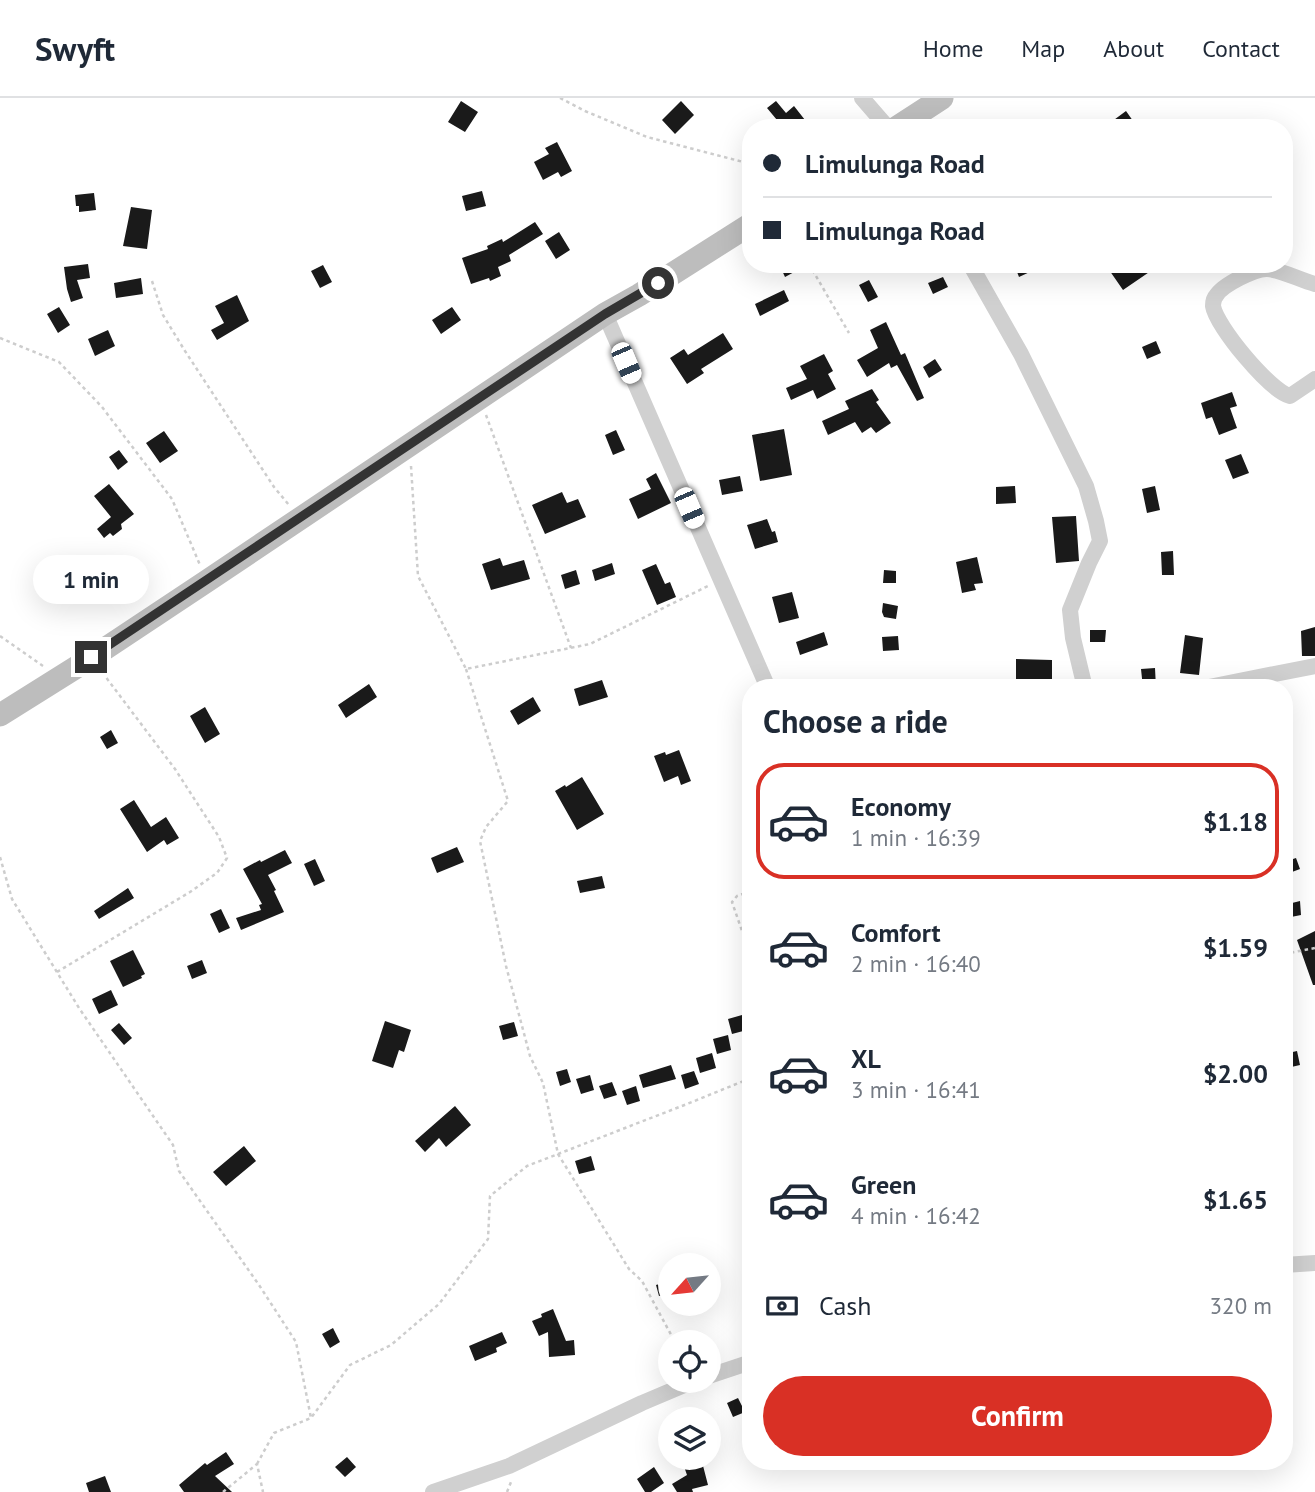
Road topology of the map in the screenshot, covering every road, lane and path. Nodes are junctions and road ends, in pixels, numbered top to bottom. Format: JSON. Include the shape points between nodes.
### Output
{"nodes":[{"id":1,"x":560,"y":98,"type":"edge"},
{"id":2,"x":862,"y":98,"type":"edge"},
{"id":3,"x":942,"y":98,"type":"edge"},
{"id":4,"x":880,"y":119,"type":"edge"},
{"id":5,"x":910,"y":119,"type":"edge"},
{"id":6,"x":742,"y":162,"type":"edge"},
{"id":7,"x":742,"y":230,"type":"edge"},
{"id":8,"x":814,"y":273,"type":"edge"},
{"id":9,"x":975,"y":273,"type":"edge"},
{"id":10,"x":1251,"y":273,"type":"edge"},
{"id":11,"x":1279,"y":273,"type":"edge"},
{"id":12,"x":152,"y":281,"type":"dead end"},
{"id":13,"x":1315,"y":284,"type":"edge"},
{"id":14,"x":605,"y":314,"type":"junction"},
{"id":15,"x":849,"y":333,"type":"dead end"},
{"id":16,"x":0,"y":338,"type":"edge"},
{"id":17,"x":1315,"y":379,"type":"edge"},
{"id":18,"x":480,"y":399,"type":"junction"},
{"id":19,"x":409,"y":445,"type":"junction"},
{"id":20,"x":299,"y":518,"type":"junction"},
{"id":21,"x":721,"y":580,"type":"junction"},
{"id":22,"x":207,"y":581,"type":"junction"},
{"id":23,"x":0,"y":636,"type":"edge"},
{"id":24,"x":571,"y":648,"type":"junction"},
{"id":25,"x":91,"y":657,"type":"junction"},
{"id":26,"x":1315,"y":666,"type":"edge"},
{"id":27,"x":466,"y":669,"type":"junction"},
{"id":28,"x":58,"y":677,"type":"junction"},
{"id":29,"x":764,"y":679,"type":"edge"},
{"id":30,"x":1083,"y":679,"type":"edge"},
{"id":31,"x":1249,"y":679,"type":"edge"},
{"id":32,"x":0,"y":715,"type":"edge"},
{"id":33,"x":0,"y":857,"type":"edge"},
{"id":34,"x":742,"y":894,"type":"edge"},
{"id":35,"x":742,"y":931,"type":"edge"},
{"id":36,"x":1315,"y":948,"type":"edge"},
{"id":37,"x":1293,"y":952,"type":"edge"},
{"id":38,"x":57,"y":972,"type":"junction"},
{"id":39,"x":742,"y":1082,"type":"edge"},
{"id":40,"x":558,"y":1154,"type":"junction"},
{"id":41,"x":1315,"y":1263,"type":"edge"},
{"id":42,"x":1293,"y":1264,"type":"edge"},
{"id":43,"x":669,"y":1330,"type":"edge"},
{"id":44,"x":742,"y":1365,"type":"edge"},
{"id":45,"x":721,"y":1372,"type":"edge"},
{"id":46,"x":666,"y":1393,"type":"edge"},
{"id":47,"x":311,"y":1418,"type":"junction"},
{"id":48,"x":257,"y":1464,"type":"junction"},
{"id":49,"x":223,"y":1492,"type":"edge"},
{"id":50,"x":263,"y":1492,"type":"edge"},
{"id":51,"x":433,"y":1492,"type":"edge"}],
"edges":[{"from":1,"to":6,"type":"path","via":[[647,137]]},
{"from":2,"to":4,"type":"street"},
{"from":3,"to":5,"type":"main road"},
{"from":7,"to":14,"type":"main road"},
{"from":8,"to":15,"type":"path"},
{"from":9,"to":30,"type":"street","via":[[1021,354],[1093,509],[1100,541],[1070,610]]},
{"from":10,"to":17,"type":"street","via":[[1214,297],[1217,316],[1240,351],[1278,391],[1290,396]]},
{"from":11,"to":13,"type":"street"},
{"from":12,"to":20,"type":"path","via":[[163,314],[185,351]]},
{"from":14,"to":18,"type":"main road"},
{"from":14,"to":21,"type":"street"},
{"from":16,"to":22,"type":"path","via":[[59,362],[102,407],[172,499]]},
{"from":18,"to":19,"type":"main road"},
{"from":18,"to":24,"type":"path"},
{"from":19,"to":20,"type":"main road"},
{"from":19,"to":27,"type":"path","via":[[418,576]]},
{"from":20,"to":22,"type":"main road"},
{"from":21,"to":24,"type":"path","via":[[590,644]]},
{"from":21,"to":29,"type":"street"},
{"from":22,"to":25,"type":"main road"},
{"from":23,"to":28,"type":"path"},
{"from":24,"to":27,"type":"path"},
{"from":25,"to":28,"type":"main road"},
{"from":25,"to":38,"type":"path","via":[[175,769],[219,837],[227,858],[217,873],[190,892]]},
{"from":26,"to":31,"type":"street"},
{"from":27,"to":40,"type":"path","via":[[508,801],[480,841],[506,966],[530,1056],[543,1083]]},
{"from":28,"to":32,"type":"main road"},
{"from":33,"to":38,"type":"path","via":[[12,899]]},
{"from":34,"to":35,"type":"path","via":[[732,902]]},
{"from":36,"to":37,"type":"path"},
{"from":38,"to":47,"type":"path","via":[[173,1145],[179,1171],[296,1342]]},
{"from":39,"to":40,"type":"path"},
{"from":40,"to":43,"type":"path","via":[[629,1269],[642,1281]]},
{"from":40,"to":47,"type":"path","via":[[527,1166],[490,1196],[488,1239],[439,1304],[391,1345],[350,1365]]},
{"from":41,"to":42,"type":"street"},
{"from":44,"to":45,"type":"street"},
{"from":46,"to":51,"type":"street","via":[[509,1466]]},
{"from":47,"to":48,"type":"path","via":[[274,1433]]},
{"from":48,"to":49,"type":"path"},
{"from":48,"to":50,"type":"path"}]}
